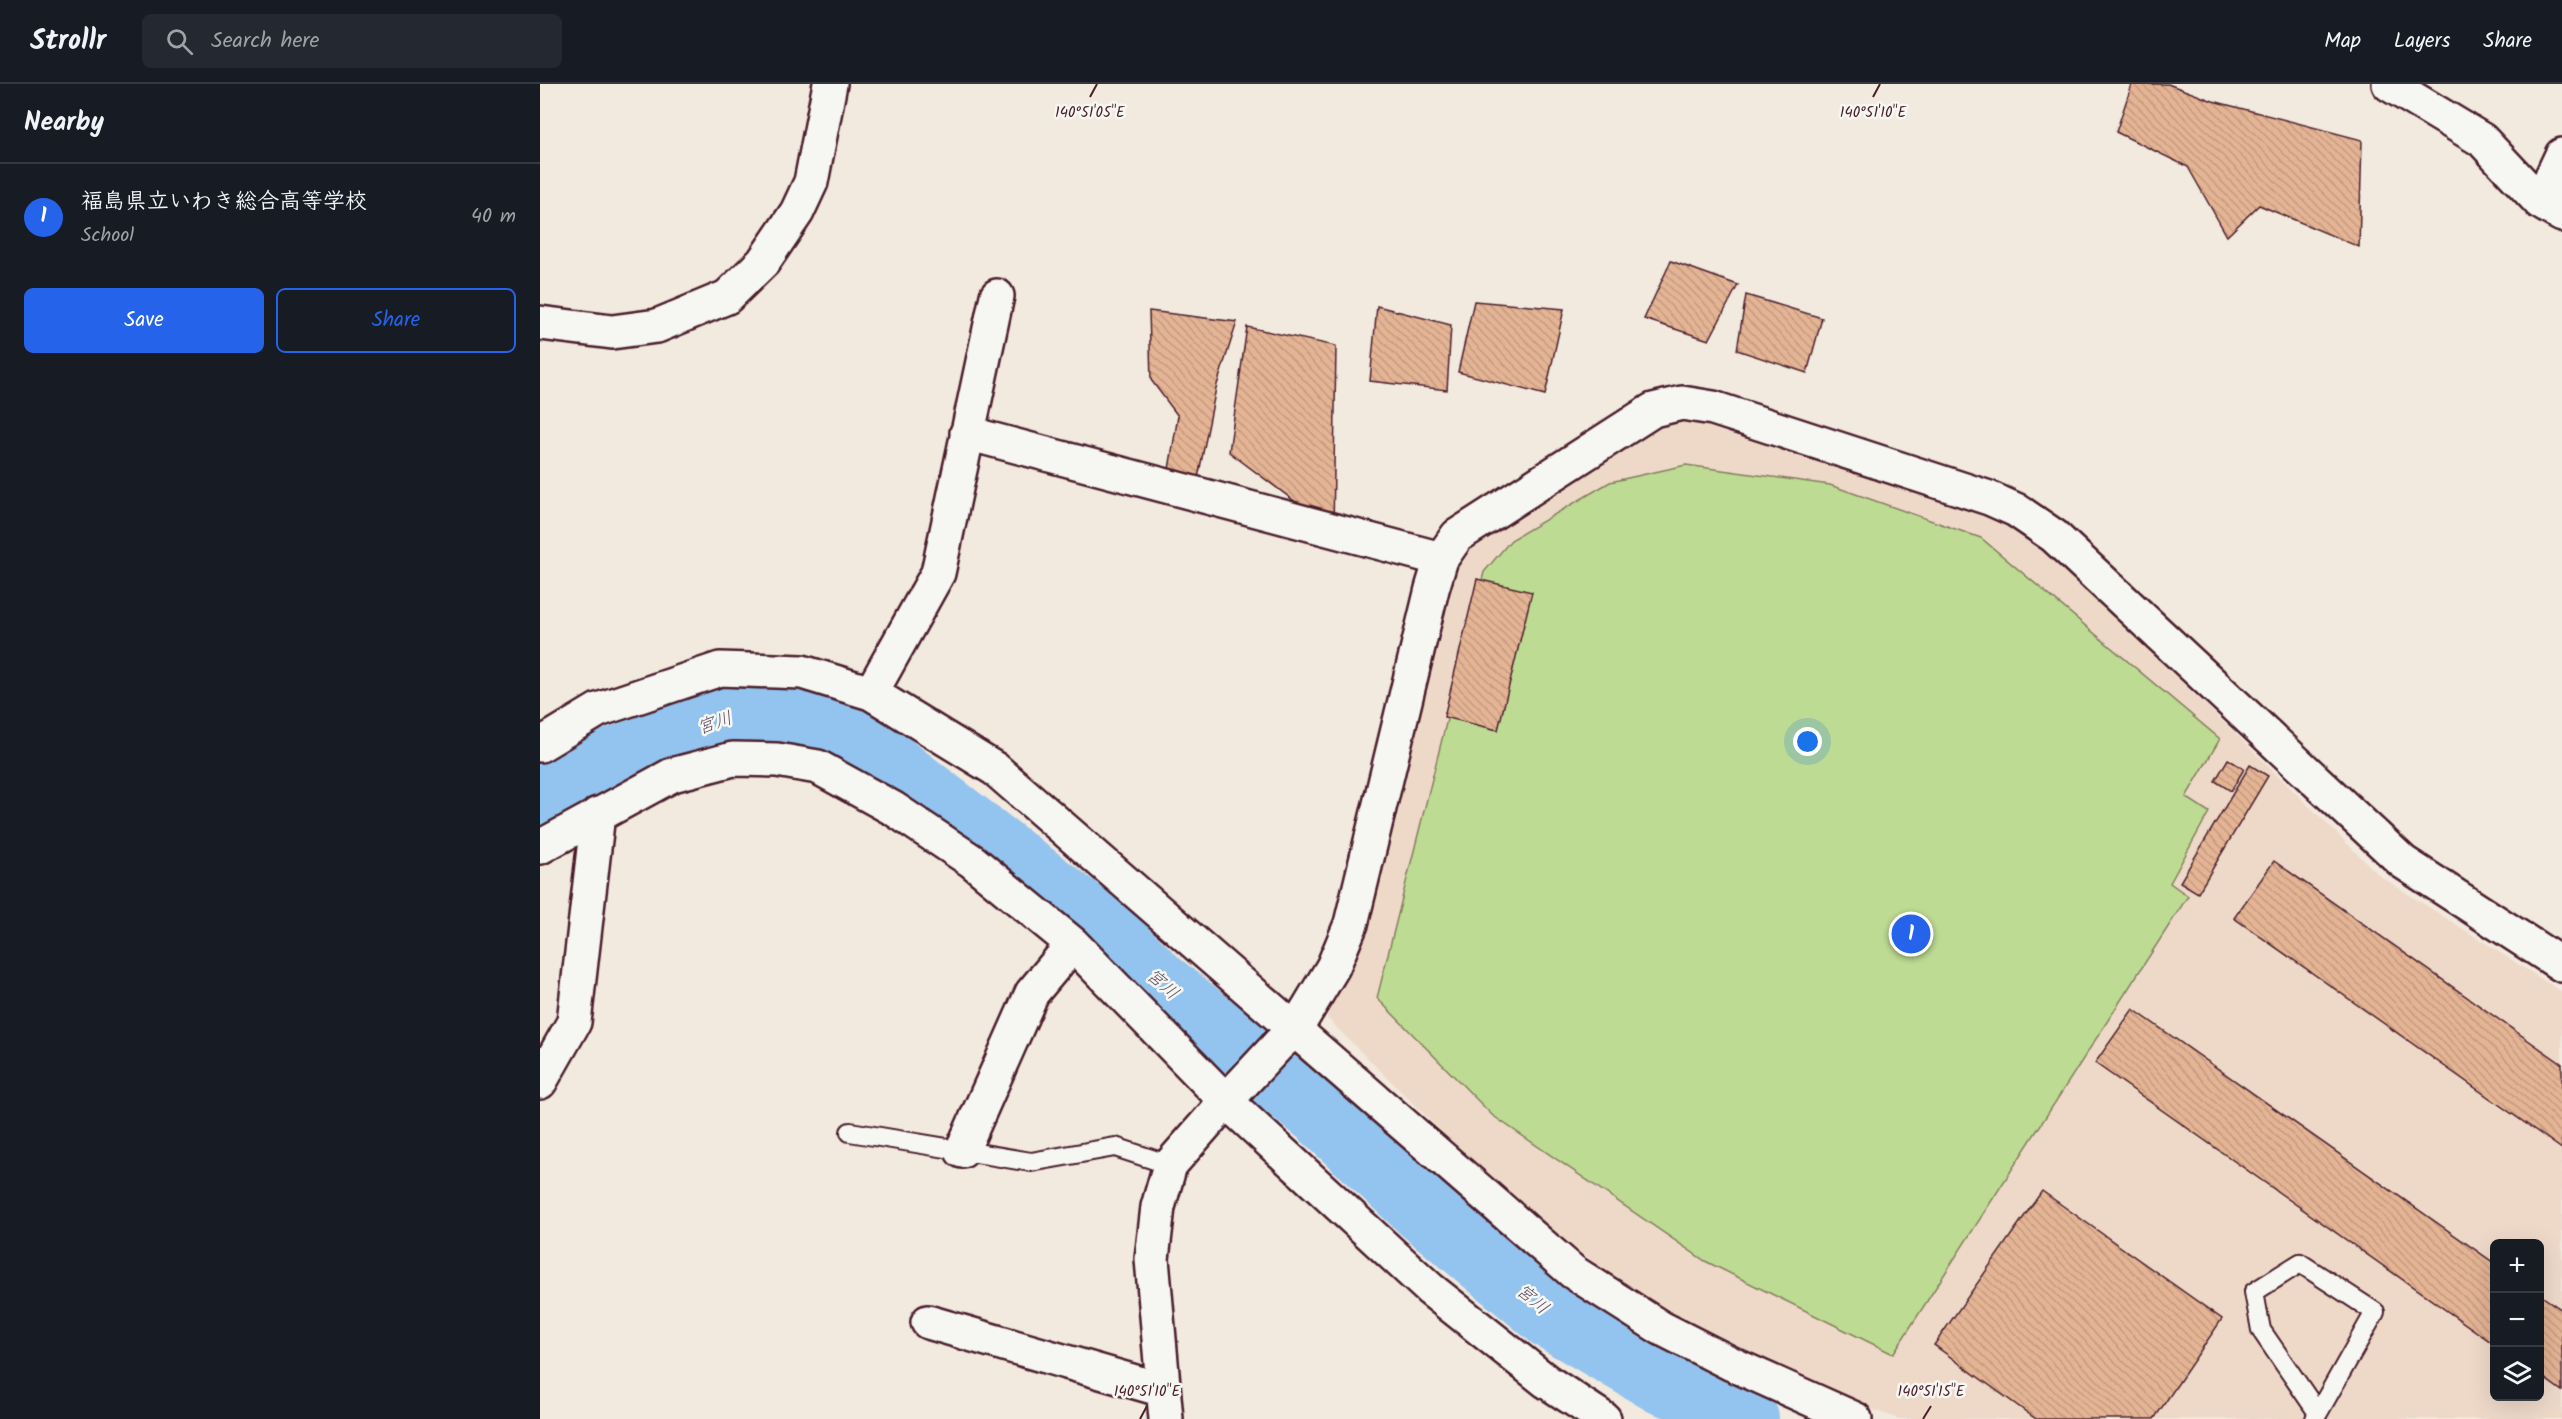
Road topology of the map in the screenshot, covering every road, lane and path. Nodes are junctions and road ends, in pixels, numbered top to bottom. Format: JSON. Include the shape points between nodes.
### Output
{"nodes":[{"id":1,"x":830,"y":84,"type":"edge"},
{"id":2,"x":2389,"y":84,"type":"edge"},
{"id":3,"x":2562,"y":155,"type":"edge"},
{"id":4,"x":2551,"y":209,"type":"edge"},
{"id":5,"x":997,"y":296,"type":"dead end"},
{"id":6,"x":540,"y":323,"type":"edge"},
{"id":7,"x":967,"y":433,"type":"junction"},
{"id":8,"x":1441,"y":559,"type":"junction"},
{"id":9,"x":871,"y":693,"type":"junction"},
{"id":10,"x":540,"y":745,"type":"edge"},
{"id":11,"x":598,"y":814,"type":"junction"},
{"id":12,"x":540,"y":847,"type":"edge"},
{"id":13,"x":1073,"y":944,"type":"junction"},
{"id":14,"x":2562,"y":964,"type":"edge"},
{"id":15,"x":1287,"y":1037,"type":"junction"},
{"id":16,"x":540,"y":1082,"type":"edge"},
{"id":17,"x":1230,"y":1097,"type":"junction"},
{"id":18,"x":850,"y":1132,"type":"dead end"},
{"id":19,"x":962,"y":1151,"type":"junction"},
{"id":20,"x":1170,"y":1165,"type":"junction"},
{"id":21,"x":928,"y":1322,"type":"dead end"},
{"id":22,"x":1165,"y":1404,"type":"edge"},
{"id":23,"x":2316,"y":1416,"type":"edge"},
{"id":24,"x":1604,"y":1419,"type":"edge"},
{"id":25,"x":1855,"y":1419,"type":"edge"}],
"edges":[{"from":1,"to":6,"type":"street","via":[[811,182],[797,212],[763,262],[727,297],[657,326],[612,332]]},
{"from":2,"to":4,"type":"street","via":[[2482,140]]},
{"from":3,"to":4,"type":"street"},
{"from":5,"to":7,"type":"street"},
{"from":7,"to":8,"type":"street"},
{"from":7,"to":9,"type":"street","via":[[938,573]]},
{"from":8,"to":14,"type":"street","via":[[1457,536],[1486,517],[1653,410],[1682,404],[1713,408],[1989,498],[2016,510],[2054,536],[2403,862]]},
{"from":8,"to":15,"type":"street","via":[[1351,924],[1333,967]]},
{"from":9,"to":10,"type":"street","via":[[802,672],[720,669],[598,711]]},
{"from":9,"to":15,"type":"street","via":[[995,770]]},
{"from":11,"to":12,"type":"street"},
{"from":11,"to":13,"type":"street","via":[[672,775],[733,759],[777,760],[818,767],[894,809],[972,861]]},
{"from":11,"to":16,"type":"street","via":[[574,1022]]},
{"from":13,"to":17,"type":"street"},
{"from":13,"to":19,"type":"street","via":[[1032,993]]},
{"from":15,"to":17,"type":"street"},
{"from":15,"to":25,"type":"street","via":[[1573,1272],[1671,1333]]},
{"from":17,"to":20,"type":"street"},
{"from":17,"to":24,"type":"street","via":[[1430,1289],[1546,1381]]},
{"from":18,"to":19,"type":"lane"},
{"from":19,"to":20,"type":"lane","via":[[1031,1162],[1115,1147]]},
{"from":20,"to":22,"type":"street","via":[[1158,1207],[1152,1259]]},
{"from":21,"to":22,"type":"street"},
{"from":23,"to":23,"type":"lane","via":[[2375,1312],[2300,1263],[2254,1292],[2261,1330]]}]}
